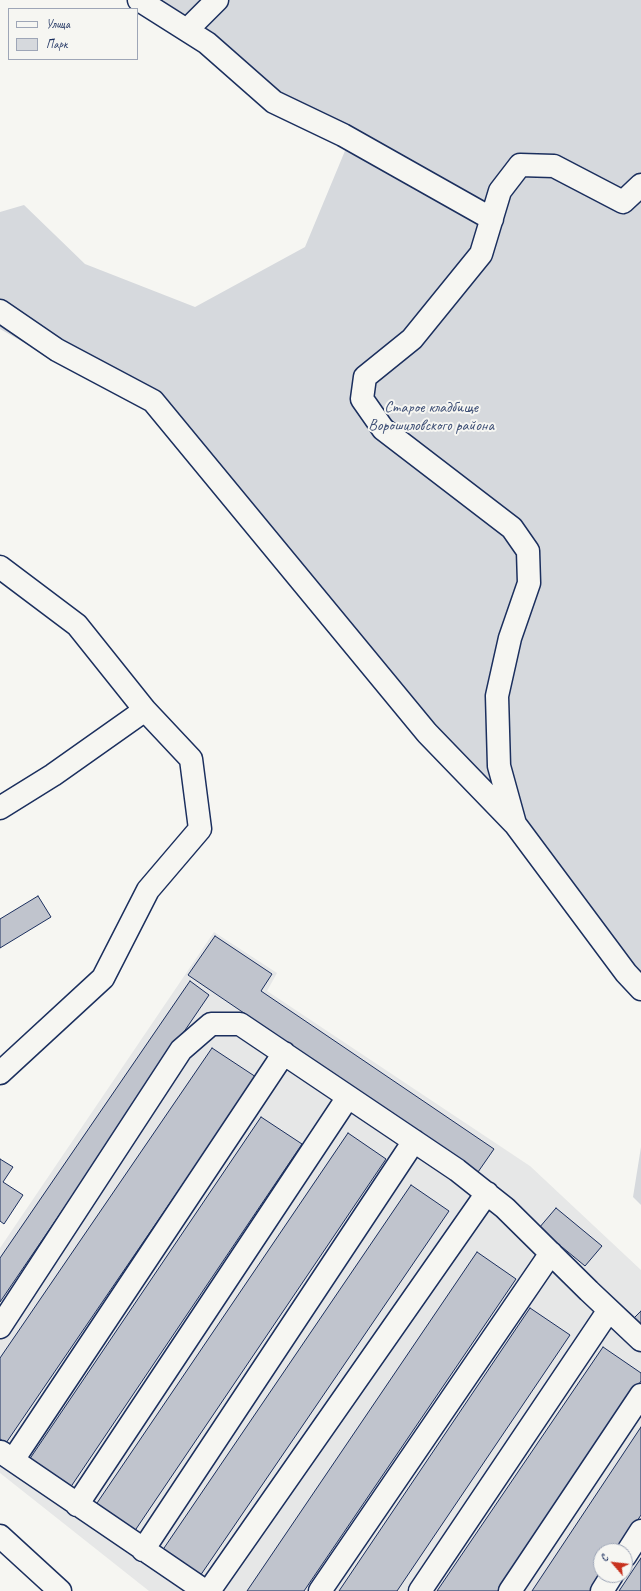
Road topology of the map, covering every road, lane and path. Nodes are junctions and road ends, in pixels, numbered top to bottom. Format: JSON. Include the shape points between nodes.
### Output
{"nodes":[{"id":1,"x":139,"y":0,"type":"edge"},
{"id":2,"x":217,"y":0,"type":"edge"},
{"id":3,"x":187,"y":30,"type":"junction"},
{"id":4,"x":641,"y":185,"type":"edge"},
{"id":5,"x":492,"y":219,"type":"junction"},
{"id":6,"x":0,"y":311,"type":"edge"},
{"id":7,"x":0,"y":567,"type":"edge"},
{"id":8,"x":145,"y":710,"type":"junction"},
{"id":9,"x":0,"y":808,"type":"edge"},
{"id":10,"x":515,"y":824,"type":"junction"},
{"id":11,"x":641,"y":989,"type":"edge"},
{"id":12,"x":284,"y":1053,"type":"junction"},
{"id":13,"x":0,"y":1073,"type":"edge"},
{"id":14,"x":348,"y":1097,"type":"junction"},
{"id":15,"x":414,"y":1141,"type":"junction"},
{"id":16,"x":487,"y":1193,"type":"junction"},
{"id":17,"x":551,"y":1253,"type":"junction"},
{"id":18,"x":609,"y":1310,"type":"junction"},
{"id":19,"x":0,"y":1327,"type":"edge"},
{"id":20,"x":641,"y":1340,"type":"edge"},
{"id":21,"x":641,"y":1395,"type":"edge"},
{"id":22,"x":6,"y":1456,"type":"edge"},
{"id":23,"x":77,"y":1504,"type":"junction"},
{"id":24,"x":641,"y":1531,"type":"edge"},
{"id":25,"x":0,"y":1536,"type":"edge"},
{"id":26,"x":633,"y":1544,"type":"edge"},
{"id":27,"x":143,"y":1550,"type":"junction"},
{"id":28,"x":60,"y":1591,"type":"edge"},
{"id":29,"x":205,"y":1591,"type":"edge"},
{"id":30,"x":210,"y":1591,"type":"edge"},
{"id":31,"x":320,"y":1591,"type":"edge"},
{"id":32,"x":420,"y":1591,"type":"edge"},
{"id":33,"x":510,"y":1591,"type":"edge"}],
"edges":[{"from":1,"to":3,"type":"street"},
{"from":2,"to":3,"type":"street"},
{"from":3,"to":5,"type":"street","via":[[208,43],[274,102],[343,134]]},
{"from":4,"to":5,"type":"street","via":[[623,202],[554,166],[520,165],[500,192]]},
{"from":5,"to":10,"type":"street","via":[[481,254],[412,339],[365,377],[362,400],[383,429],[512,528],[528,551],[530,583],[510,638],[497,696],[499,766]]},
{"from":6,"to":10,"type":"street","via":[[57,350],[153,401],[427,733]]},
{"from":7,"to":8,"type":"street","via":[[77,625]]},
{"from":8,"to":9,"type":"street","via":[[53,775]]},
{"from":8,"to":13,"type":"street","via":[[191,759],[200,829],[148,890],[103,978]]},
{"from":10,"to":11,"type":"street","via":[[626,973]]},
{"from":12,"to":14,"type":"street"},
{"from":12,"to":19,"type":"street","via":[[240,1024],[211,1024],[181,1050]]},
{"from":12,"to":22,"type":"street"},
{"from":14,"to":15,"type":"street"},
{"from":14,"to":23,"type":"street"},
{"from":15,"to":16,"type":"street"},
{"from":15,"to":27,"type":"street"},
{"from":16,"to":17,"type":"street"},
{"from":16,"to":30,"type":"street"},
{"from":17,"to":18,"type":"street"},
{"from":17,"to":31,"type":"street"},
{"from":18,"to":20,"type":"street"},
{"from":18,"to":32,"type":"street"},
{"from":21,"to":33,"type":"street"},
{"from":22,"to":23,"type":"street"},
{"from":23,"to":27,"type":"street"},
{"from":24,"to":26,"type":"street"},
{"from":25,"to":28,"type":"street"},
{"from":27,"to":29,"type":"street"}]}
